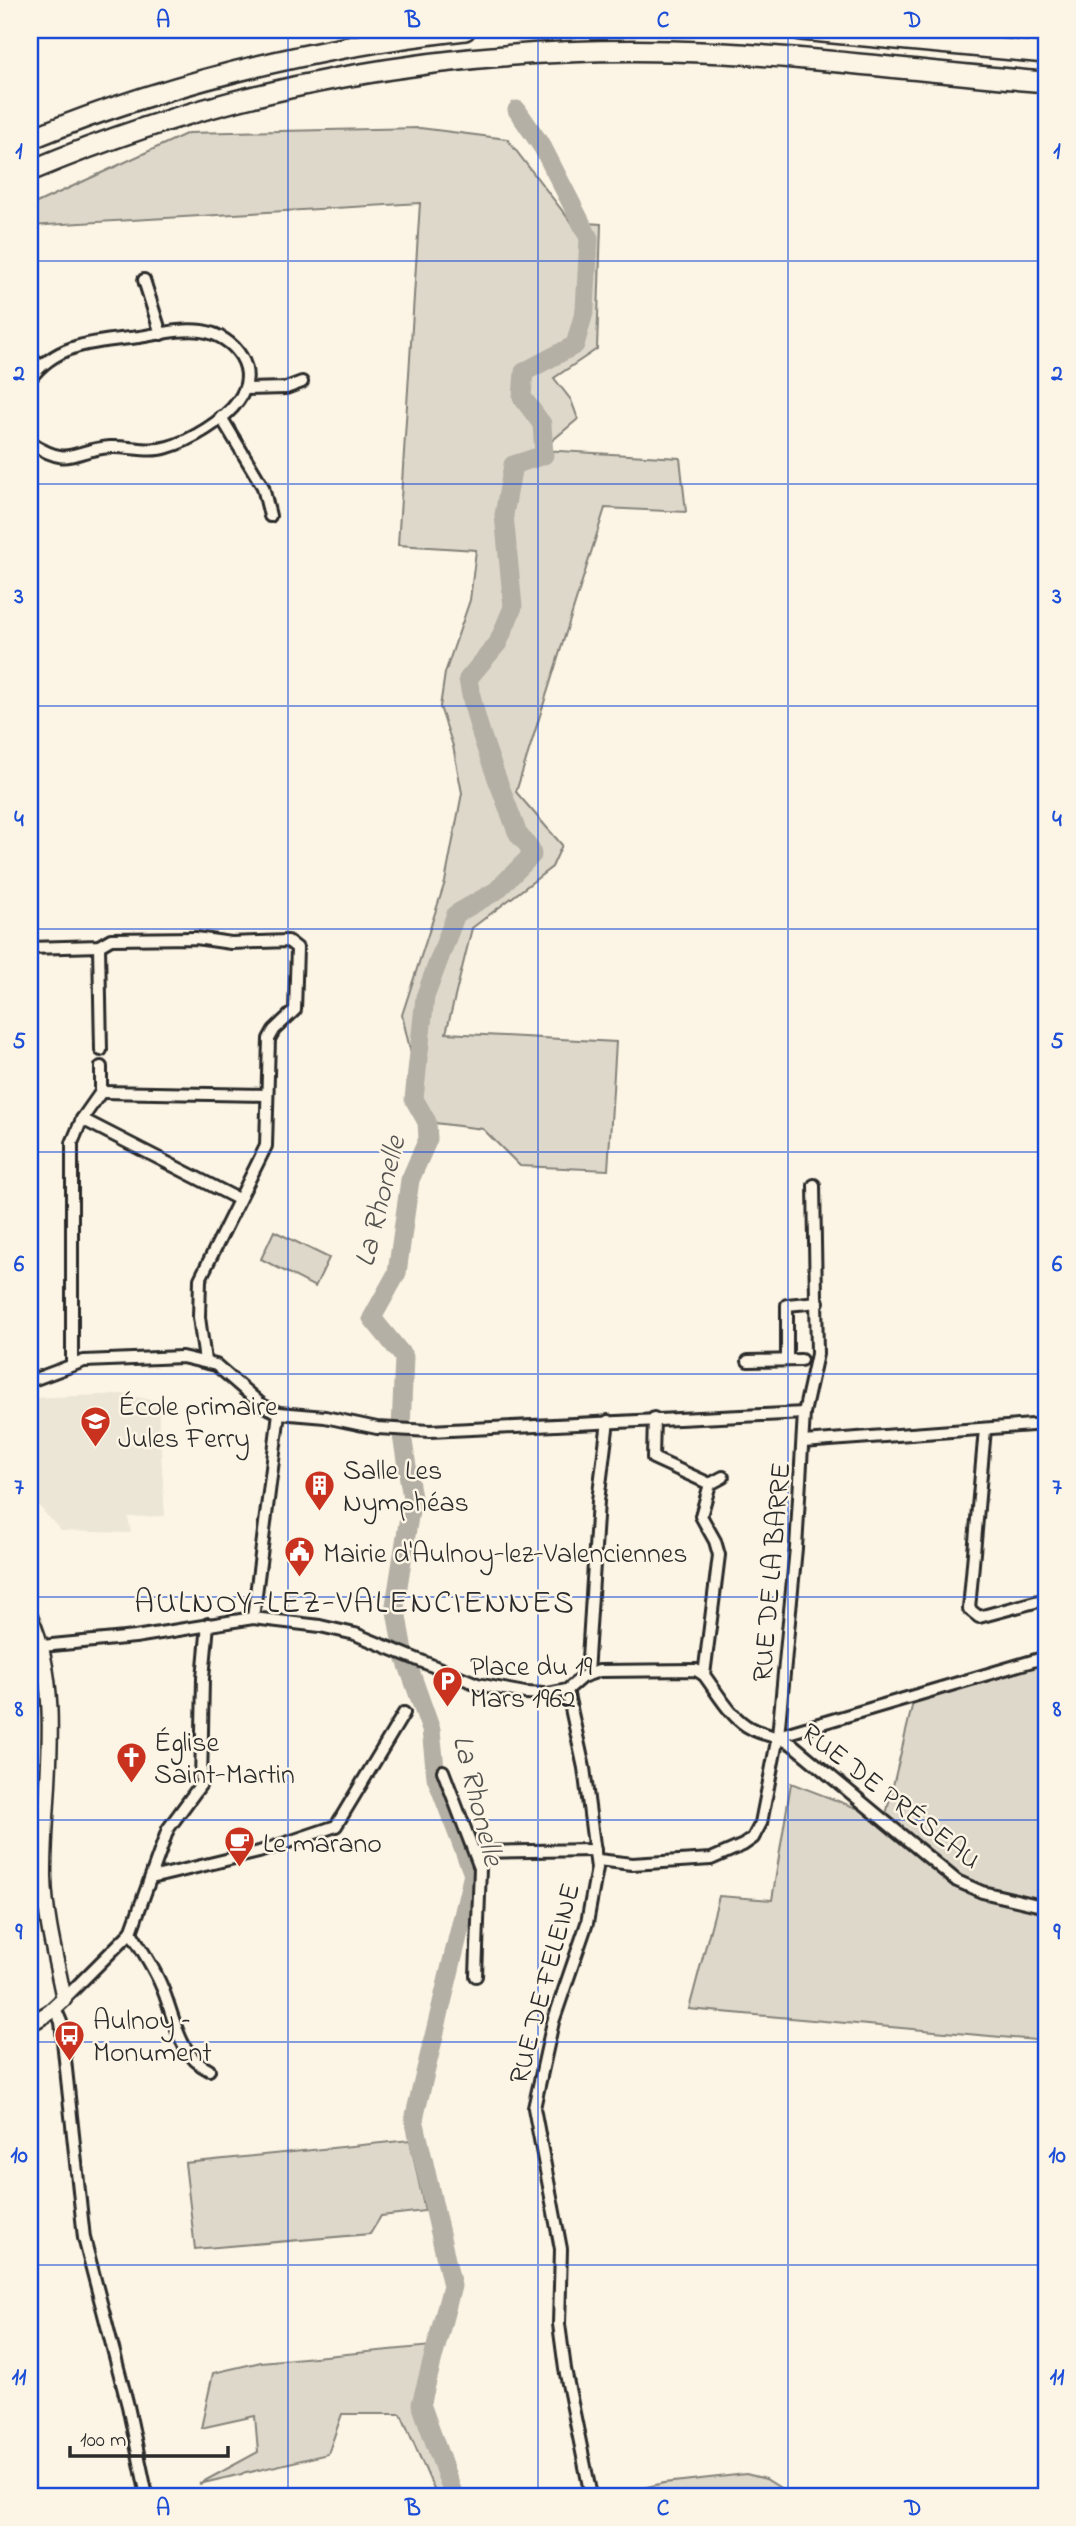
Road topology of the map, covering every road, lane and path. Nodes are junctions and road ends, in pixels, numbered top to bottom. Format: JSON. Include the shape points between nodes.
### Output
{"nodes":[{"id":1,"x":465,"y":30,"type":"edge"},
{"id":2,"x":801,"y":30,"type":"edge"},
{"id":3,"x":1046,"y":53,"type":"edge"},
{"id":4,"x":1046,"y":82,"type":"edge"},
{"id":5,"x":30,"y":139,"type":"edge"},
{"id":6,"x":30,"y":171,"type":"edge"},
{"id":7,"x":144,"y":280,"type":"dead end"},
{"id":8,"x":161,"y":334,"type":"junction"},
{"id":9,"x":30,"y":355,"type":"edge"},
{"id":10,"x":40,"y":367,"type":"junction"},
{"id":11,"x":30,"y":379,"type":"edge"},
{"id":12,"x":302,"y":382,"type":"dead end"},
{"id":13,"x":245,"y":389,"type":"junction"},
{"id":14,"x":221,"y":417,"type":"junction"},
{"id":15,"x":30,"y":443,"type":"edge"},
{"id":16,"x":270,"y":516,"type":"dead end"},
{"id":17,"x":99,"y":946,"type":"junction"},
{"id":18,"x":30,"y":947,"type":"edge"},
{"id":19,"x":101,"y":1050,"type":"dead end"},
{"id":20,"x":100,"y":1067,"type":"dead end"},
{"id":21,"x":101,"y":1092,"type":"junction"},
{"id":22,"x":267,"y":1095,"type":"junction"},
{"id":23,"x":82,"y":1119,"type":"junction"},
{"id":24,"x":814,"y":1185,"type":"dead end"},
{"id":25,"x":238,"y":1199,"type":"junction"},
{"id":26,"x":818,"y":1301,"type":"junction"},
{"id":27,"x":787,"y":1360,"type":"junction"},
{"id":28,"x":801,"y":1360,"type":"dead end"},
{"id":29,"x":748,"y":1361,"type":"dead end"},
{"id":30,"x":205,"y":1362,"type":"junction"},
{"id":31,"x":72,"y":1363,"type":"junction"},
{"id":32,"x":30,"y":1381,"type":"edge"},
{"id":33,"x":804,"y":1412,"type":"junction"},
{"id":34,"x":279,"y":1413,"type":"junction"},
{"id":35,"x":653,"y":1418,"type":"junction"},
{"id":36,"x":608,"y":1421,"type":"junction"},
{"id":37,"x":1046,"y":1424,"type":"edge"},
{"id":38,"x":985,"y":1429,"type":"junction"},
{"id":39,"x":803,"y":1442,"type":"junction"},
{"id":40,"x":723,"y":1477,"type":"dead end"},
{"id":41,"x":709,"y":1484,"type":"junction"},
{"id":42,"x":1046,"y":1599,"type":"edge"},
{"id":43,"x":30,"y":1617,"type":"edge"},
{"id":44,"x":253,"y":1618,"type":"junction"},
{"id":45,"x":208,"y":1623,"type":"junction"},
{"id":46,"x":42,"y":1646,"type":"junction"},
{"id":47,"x":1046,"y":1657,"type":"edge"},
{"id":48,"x":587,"y":1674,"type":"junction"},
{"id":49,"x":704,"y":1675,"type":"junction"},
{"id":50,"x":567,"y":1690,"type":"junction"},
{"id":51,"x":404,"y":1713,"type":"dead end"},
{"id":52,"x":778,"y":1736,"type":"junction"},
{"id":53,"x":443,"y":1771,"type":"dead end"},
{"id":54,"x":475,"y":1852,"type":"junction"},
{"id":55,"x":596,"y":1855,"type":"junction"},
{"id":56,"x":151,"y":1878,"type":"junction"},
{"id":57,"x":1046,"y":1907,"type":"edge"},
{"id":58,"x":131,"y":1931,"type":"junction"},
{"id":59,"x":476,"y":1976,"type":"dead end"},
{"id":60,"x":60,"y":2004,"type":"junction"},
{"id":61,"x":30,"y":2024,"type":"edge"},
{"id":62,"x":209,"y":2070,"type":"dead end"},
{"id":63,"x":143,"y":2474,"type":"junction"},
{"id":64,"x":147,"y":2496,"type":"edge"},
{"id":65,"x":153,"y":2496,"type":"edge"},
{"id":66,"x":591,"y":2496,"type":"edge"}],
"edges":[{"from":1,"to":5,"type":"highway","via":[[363,43],[241,69],[133,101]]},
{"from":2,"to":3,"type":"highway"},
{"from":4,"to":6,"type":"highway","via":[[673,51],[582,51],[460,60],[362,74],[234,101]]},
{"from":7,"to":8,"type":"street"},
{"from":8,"to":10,"type":"street","via":[[77,345]]},
{"from":8,"to":13,"type":"street","via":[[199,330],[224,338],[244,362]]},
{"from":9,"to":10,"type":"street"},
{"from":10,"to":11,"type":"street"},
{"from":12,"to":13,"type":"street","via":[[286,388]]},
{"from":13,"to":14,"type":"street"},
{"from":14,"to":15,"type":"street","via":[[178,444],[159,449],[109,447],[64,458]]},
{"from":14,"to":16,"type":"street","via":[[263,487]]},
{"from":17,"to":18,"type":"street"},
{"from":17,"to":19,"type":"street"},
{"from":17,"to":22,"type":"street","via":[[111,939],[159,938],[294,943],[298,952],[295,1010],[271,1032]]},
{"from":20,"to":21,"type":"street"},
{"from":21,"to":22,"type":"street"},
{"from":21,"to":23,"type":"street"},
{"from":22,"to":25,"type":"street","via":[[266,1146]]},
{"from":23,"to":25,"type":"street"},
{"from":23,"to":31,"type":"street","via":[[72,1147]]},
{"from":24,"to":26,"type":"street","name":"RUE DE LA BARRE"},
{"from":25,"to":30,"type":"street","via":[[200,1279]]},
{"from":26,"to":27,"type":"street","via":[[787,1305]]},
{"from":26,"to":33,"type":"street","name":"RUE DE LA BARRE","via":[[816,1360]]},
{"from":27,"to":28,"type":"street"},
{"from":27,"to":29,"type":"street"},
{"from":30,"to":31,"type":"street","via":[[170,1356]]},
{"from":30,"to":34,"type":"street","via":[[220,1368],[262,1405]]},
{"from":31,"to":32,"type":"street"},
{"from":33,"to":35,"type":"street"},
{"from":33,"to":39,"type":"street","name":"RUE DE LA BARRE"},
{"from":34,"to":36,"type":"street","via":[[415,1430]]},
{"from":34,"to":44,"type":"street"},
{"from":35,"to":36,"type":"street"},
{"from":35,"to":41,"type":"street","via":[[653,1458]]},
{"from":36,"to":48,"type":"street"},
{"from":37,"to":38,"type":"street"},
{"from":38,"to":39,"type":"street"},
{"from":38,"to":42,"type":"street","via":[[968,1601],[973,1615]]},
{"from":39,"to":52,"type":"street","name":"RUE DE LA BARRE"},
{"from":40,"to":41,"type":"street"},
{"from":41,"to":49,"type":"street","via":[[702,1520],[719,1555]]},
{"from":43,"to":46,"type":"street"},
{"from":44,"to":45,"type":"street"},
{"from":44,"to":50,"type":"street","via":[[329,1628],[494,1689],[540,1694]]},
{"from":45,"to":46,"type":"street","via":[[135,1637]]},
{"from":45,"to":56,"type":"street","via":[[202,1780],[169,1829]]},
{"from":46,"to":60,"type":"street","via":[[48,1755],[45,1898]]},
{"from":47,"to":52,"type":"street"},
{"from":48,"to":49,"type":"street","via":[[692,1669]]},
{"from":48,"to":50,"type":"street"},
{"from":49,"to":52,"type":"street","name":"RUE DE PRÉSEAU","via":[[743,1723]]},
{"from":50,"to":55,"type":"street","name":"RUE DE FELEINE","via":[[586,1776]]},
{"from":51,"to":56,"type":"street","via":[[338,1824]]},
{"from":52,"to":55,"type":"street","via":[[761,1823],[744,1846],[711,1859],[632,1864]]},
{"from":52,"to":57,"type":"street","name":"RUE DE PRÉSEAU","via":[[957,1881],[982,1892]]},
{"from":53,"to":54,"type":"street"},
{"from":54,"to":55,"type":"street"},
{"from":54,"to":59,"type":"street","via":[[480,1868]]},
{"from":55,"to":66,"type":"street","name":"RUE DE FELEINE","via":[[587,1923],[541,2066],[534,2108],[561,2249],[560,2330],[565,2369]]},
{"from":56,"to":58,"type":"street"},
{"from":58,"to":60,"type":"street"},
{"from":58,"to":62,"type":"street","via":[[159,1979],[183,2045]]},
{"from":60,"to":61,"type":"street"},
{"from":60,"to":63,"type":"street","via":[[89,2265]]},
{"from":63,"to":64,"type":"street"},
{"from":63,"to":65,"type":"street"}]}
